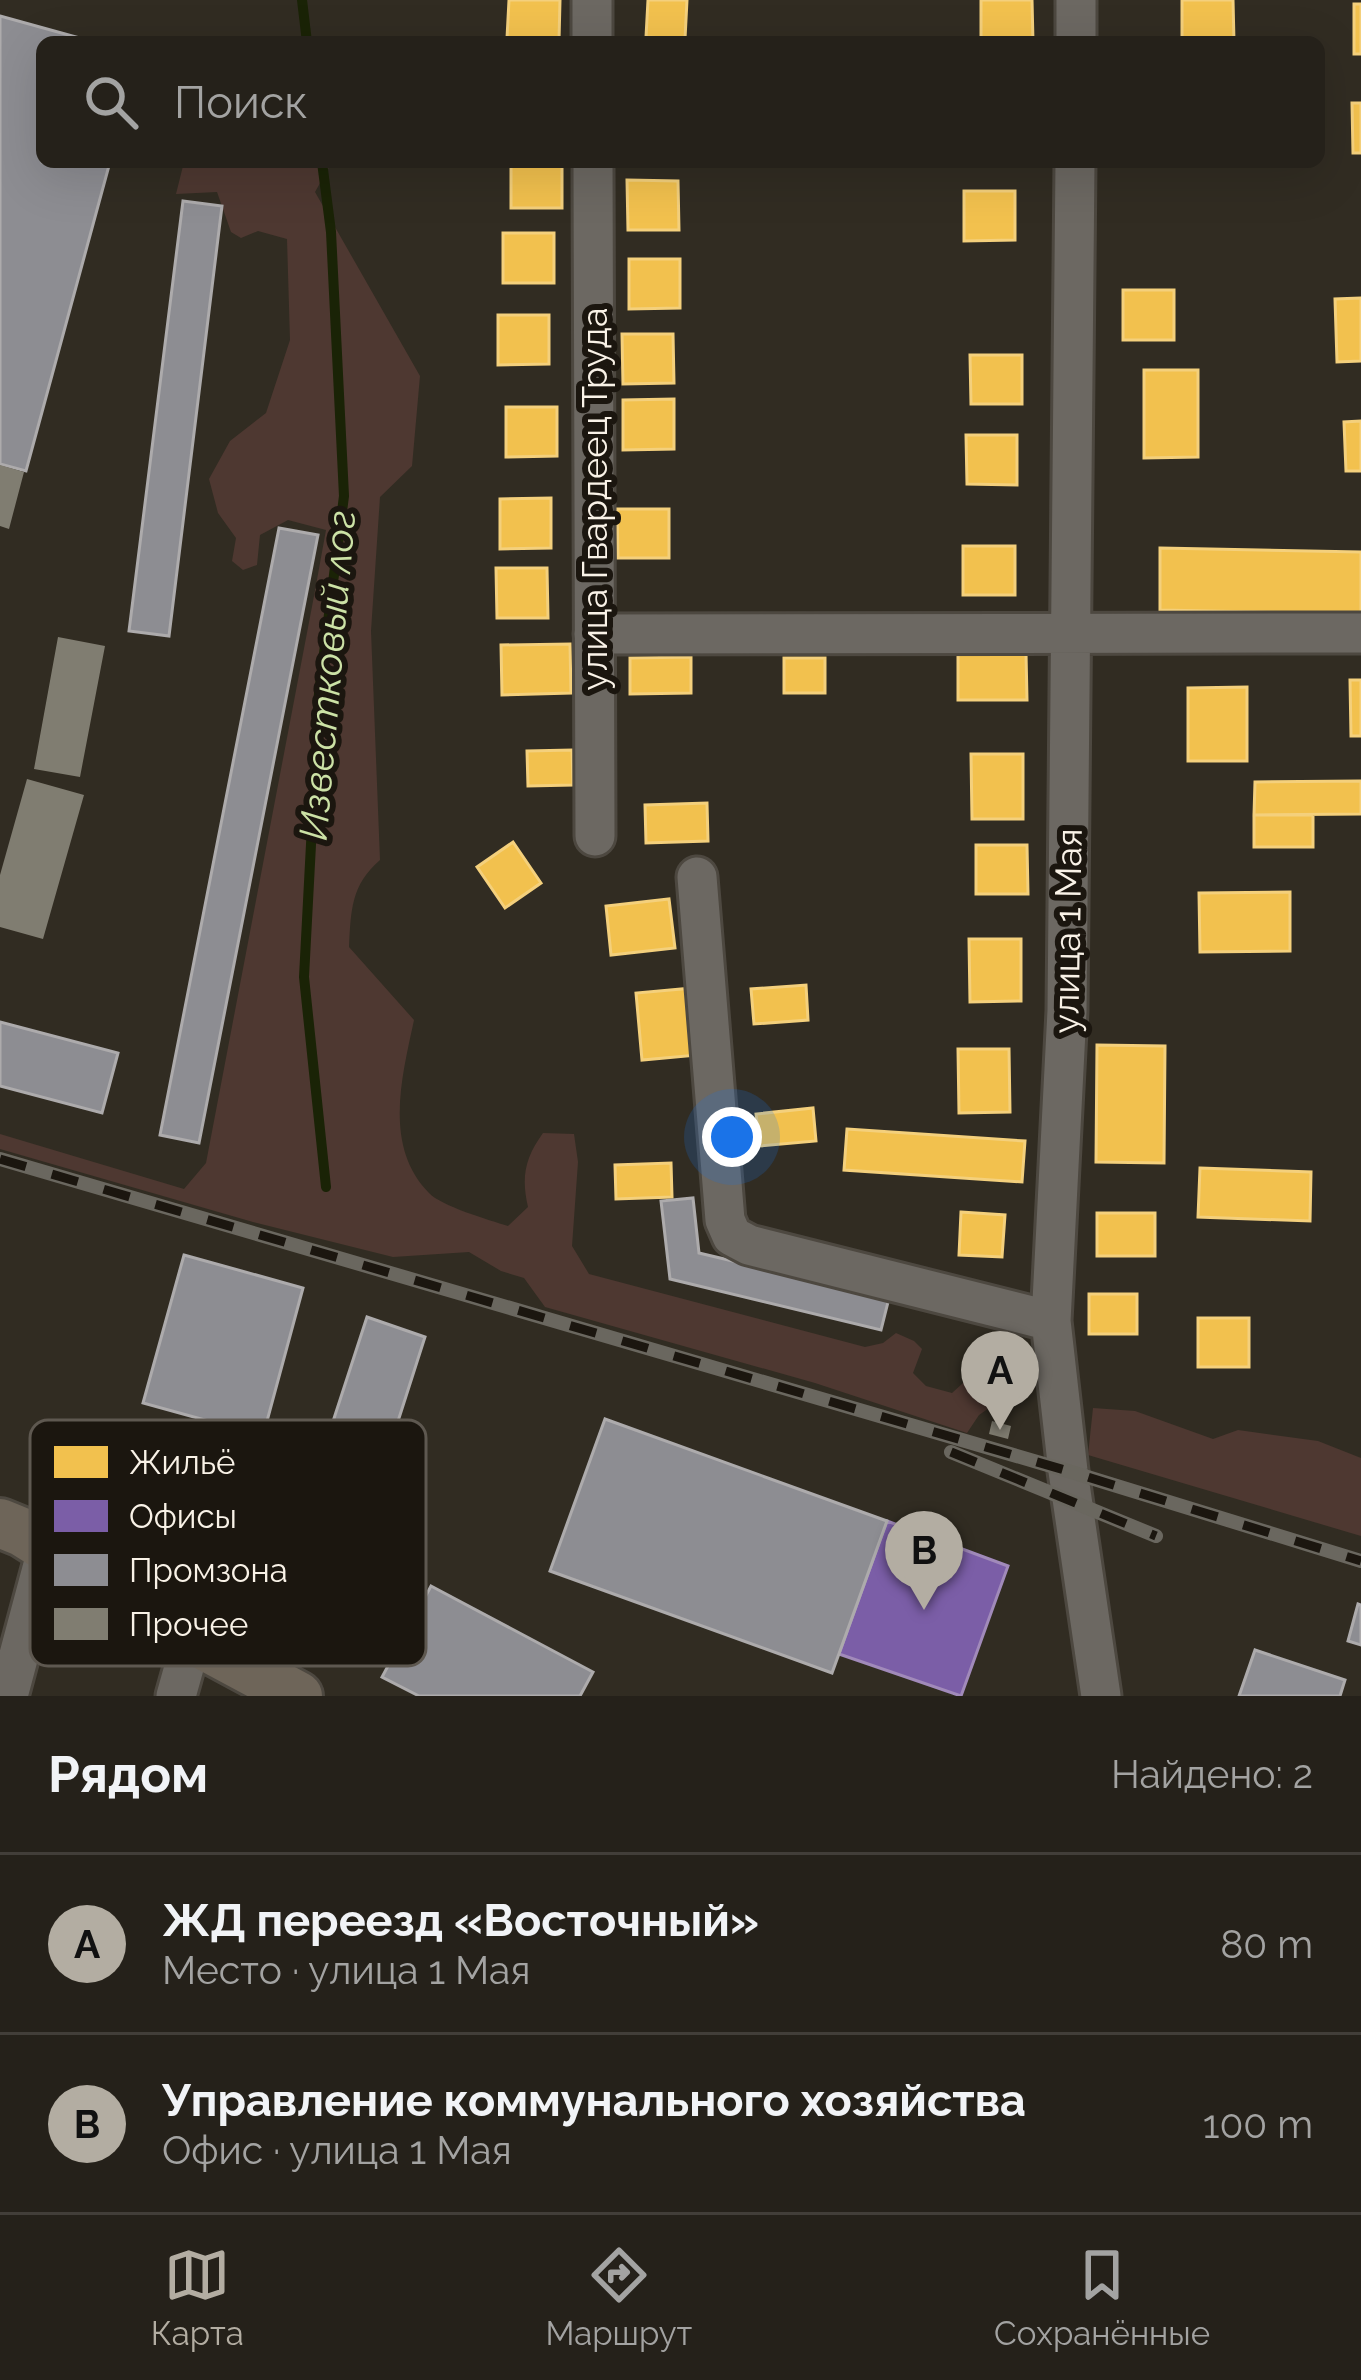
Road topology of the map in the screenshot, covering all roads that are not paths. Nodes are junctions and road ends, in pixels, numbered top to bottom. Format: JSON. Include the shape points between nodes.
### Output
{"nodes":[{"id":1,"x":592,"y":0,"type":"edge"},
{"id":2,"x":1076,"y":0,"type":"edge"},
{"id":3,"x":592,"y":36,"type":"edge"},
{"id":4,"x":1076,"y":36,"type":"edge"},
{"id":5,"x":593,"y":168,"type":"edge"},
{"id":6,"x":1075,"y":168,"type":"edge"},
{"id":7,"x":1070,"y":633,"type":"junction"},
{"id":8,"x":1361,"y":633,"type":"edge"},
{"id":9,"x":594,"y":634,"type":"junction"},
{"id":10,"x":595,"y":836,"type":"dead end"},
{"id":11,"x":698,"y":877,"type":"dead end"},
{"id":12,"x":1052,"y":1321,"type":"junction"},
{"id":13,"x":0,"y":1523,"type":"edge"},
{"id":14,"x":30,"y":1538,"type":"edge"},
{"id":15,"x":30,"y":1605,"type":"edge"},
{"id":16,"x":184,"y":1666,"type":"edge"},
{"id":17,"x":242,"y":1666,"type":"edge"},
{"id":18,"x":9,"y":1672,"type":"edge"},
{"id":19,"x":176,"y":1696,"type":"edge"},
{"id":20,"x":298,"y":1696,"type":"edge"},
{"id":21,"x":1101,"y":1696,"type":"edge"}],
"edges":[{"from":1,"to":3,"type":"street"},
{"from":2,"to":4,"type":"street"},
{"from":5,"to":9,"type":"street","name":"улица Гвардеец Труда"},
{"from":6,"to":7,"type":"street","name":"улица 1 Мая"},
{"from":7,"to":8,"type":"street"},
{"from":7,"to":9,"type":"street"},
{"from":7,"to":12,"type":"street","name":"улица 1 Мая","via":[[1067,1012]]},
{"from":9,"to":10,"type":"street","name":"улица Гвардеец Труда"},
{"from":11,"to":12,"type":"street","via":[[732,1236]]},
{"from":12,"to":21,"type":"street","name":"улица 1 Мая"},
{"from":13,"to":14,"type":"main road"},
{"from":15,"to":18,"type":"street"},
{"from":16,"to":19,"type":"street"},
{"from":17,"to":20,"type":"main road"}]}
